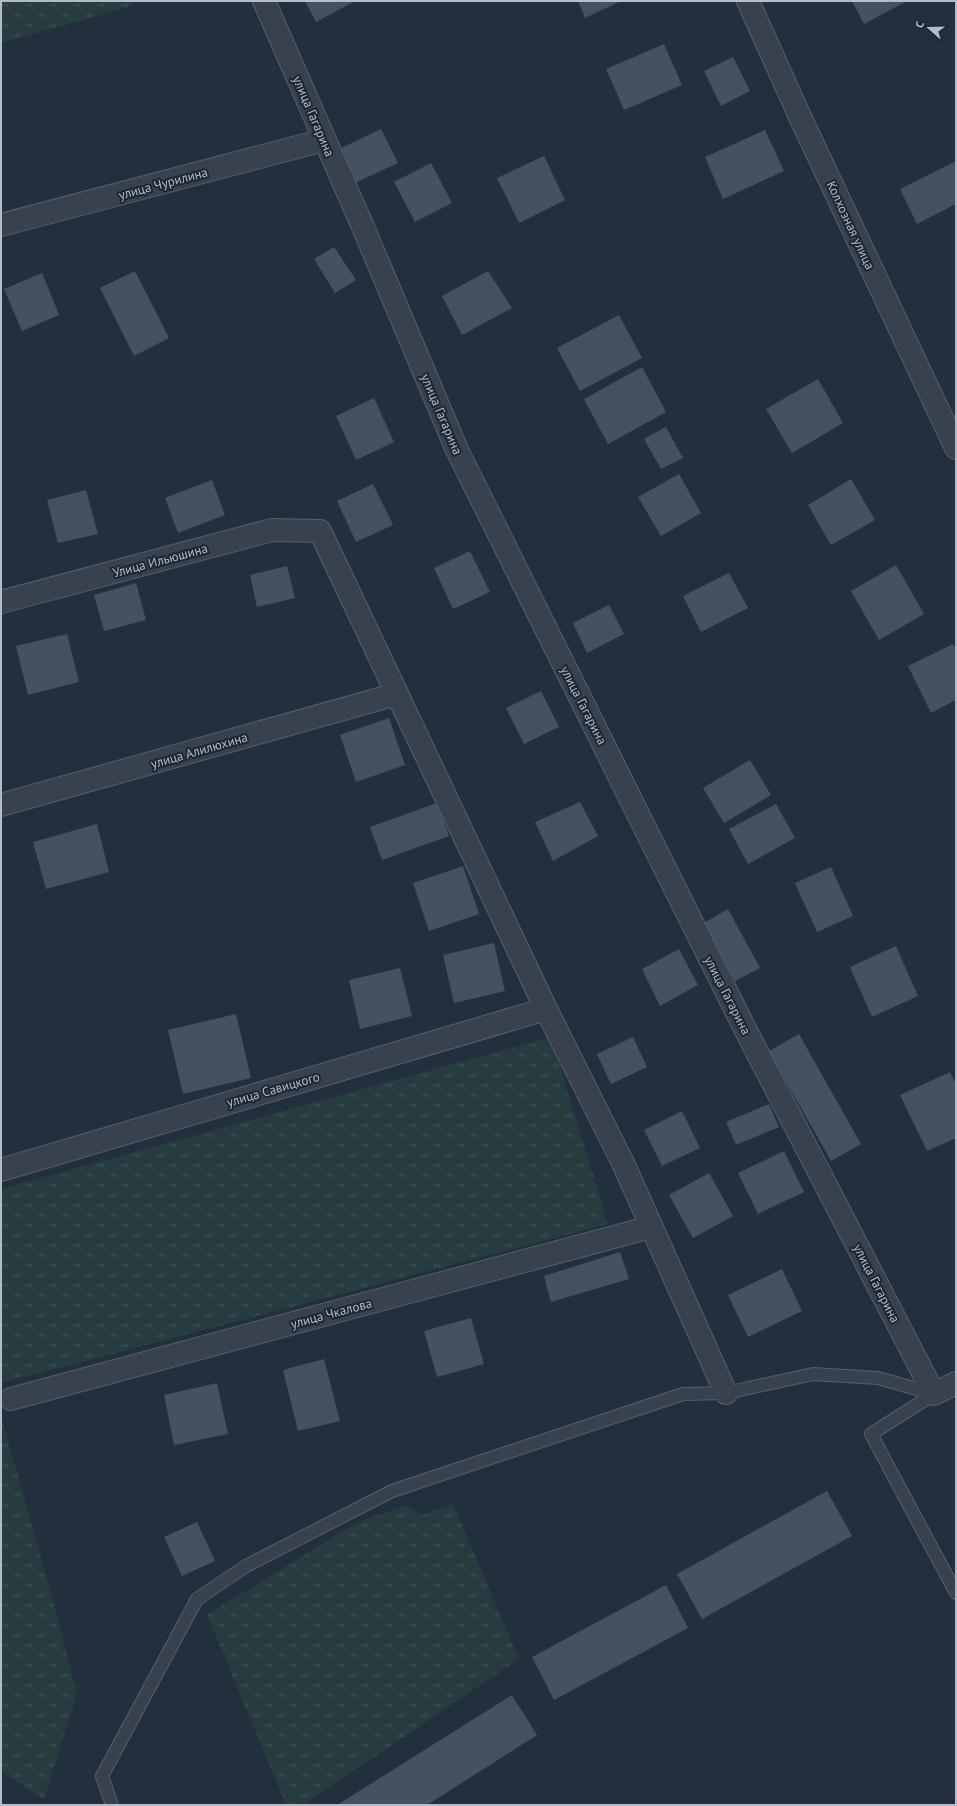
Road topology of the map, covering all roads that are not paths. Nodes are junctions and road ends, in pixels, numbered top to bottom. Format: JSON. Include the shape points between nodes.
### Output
{"nodes":[{"id":1,"x":264,"y":1,"type":"edge"},
{"id":2,"x":748,"y":1,"type":"edge"},
{"id":3,"x":324,"y":140,"type":"junction"},
{"id":4,"x":1,"y":225,"type":"edge"},
{"id":5,"x":956,"y":448,"type":"edge"},
{"id":6,"x":1,"y":602,"type":"edge"},
{"id":7,"x":397,"y":694,"type":"junction"},
{"id":8,"x":1,"y":805,"type":"edge"},
{"id":9,"x":546,"y":1009,"type":"junction"},
{"id":10,"x":1,"y":1170,"type":"edge"},
{"id":11,"x":652,"y":1227,"type":"junction"},
{"id":12,"x":956,"y":1383,"type":"edge"},
{"id":13,"x":726,"y":1394,"type":"junction"},
{"id":14,"x":934,"y":1394,"type":"junction"},
{"id":15,"x":11,"y":1399,"type":"dead end"},
{"id":16,"x":956,"y":1593,"type":"edge"},
{"id":17,"x":112,"y":1805,"type":"edge"}],
"edges":[{"from":1,"to":3,"type":"street","name":"улица Гагарина"},
{"from":2,"to":5,"type":"street","name":"Колхозная улица"},
{"from":3,"to":4,"type":"street","name":"улица Чурилина"},
{"from":3,"to":14,"type":"street","name":"улица Гагарина","via":[[457,450],[740,1018]]},
{"from":6,"to":7,"type":"street","name":"Улица Ильюшина","via":[[272,530],[320,531]]},
{"from":7,"to":8,"type":"street","name":"улица Алилюхина"},
{"from":7,"to":9,"type":"street"},
{"from":9,"to":10,"type":"street","name":"улица Савицкого"},
{"from":9,"to":11,"type":"street"},
{"from":11,"to":13,"type":"street"},
{"from":11,"to":15,"type":"street","name":"улица Чкалова"},
{"from":12,"to":14,"type":"street"},
{"from":13,"to":14,"type":"lane","via":[[814,1374],[878,1378]]},
{"from":13,"to":17,"type":"lane","via":[[684,1394],[392,1491],[246,1566],[196,1600],[102,1776]]},
{"from":14,"to":16,"type":"lane","via":[[871,1434]]}]}
